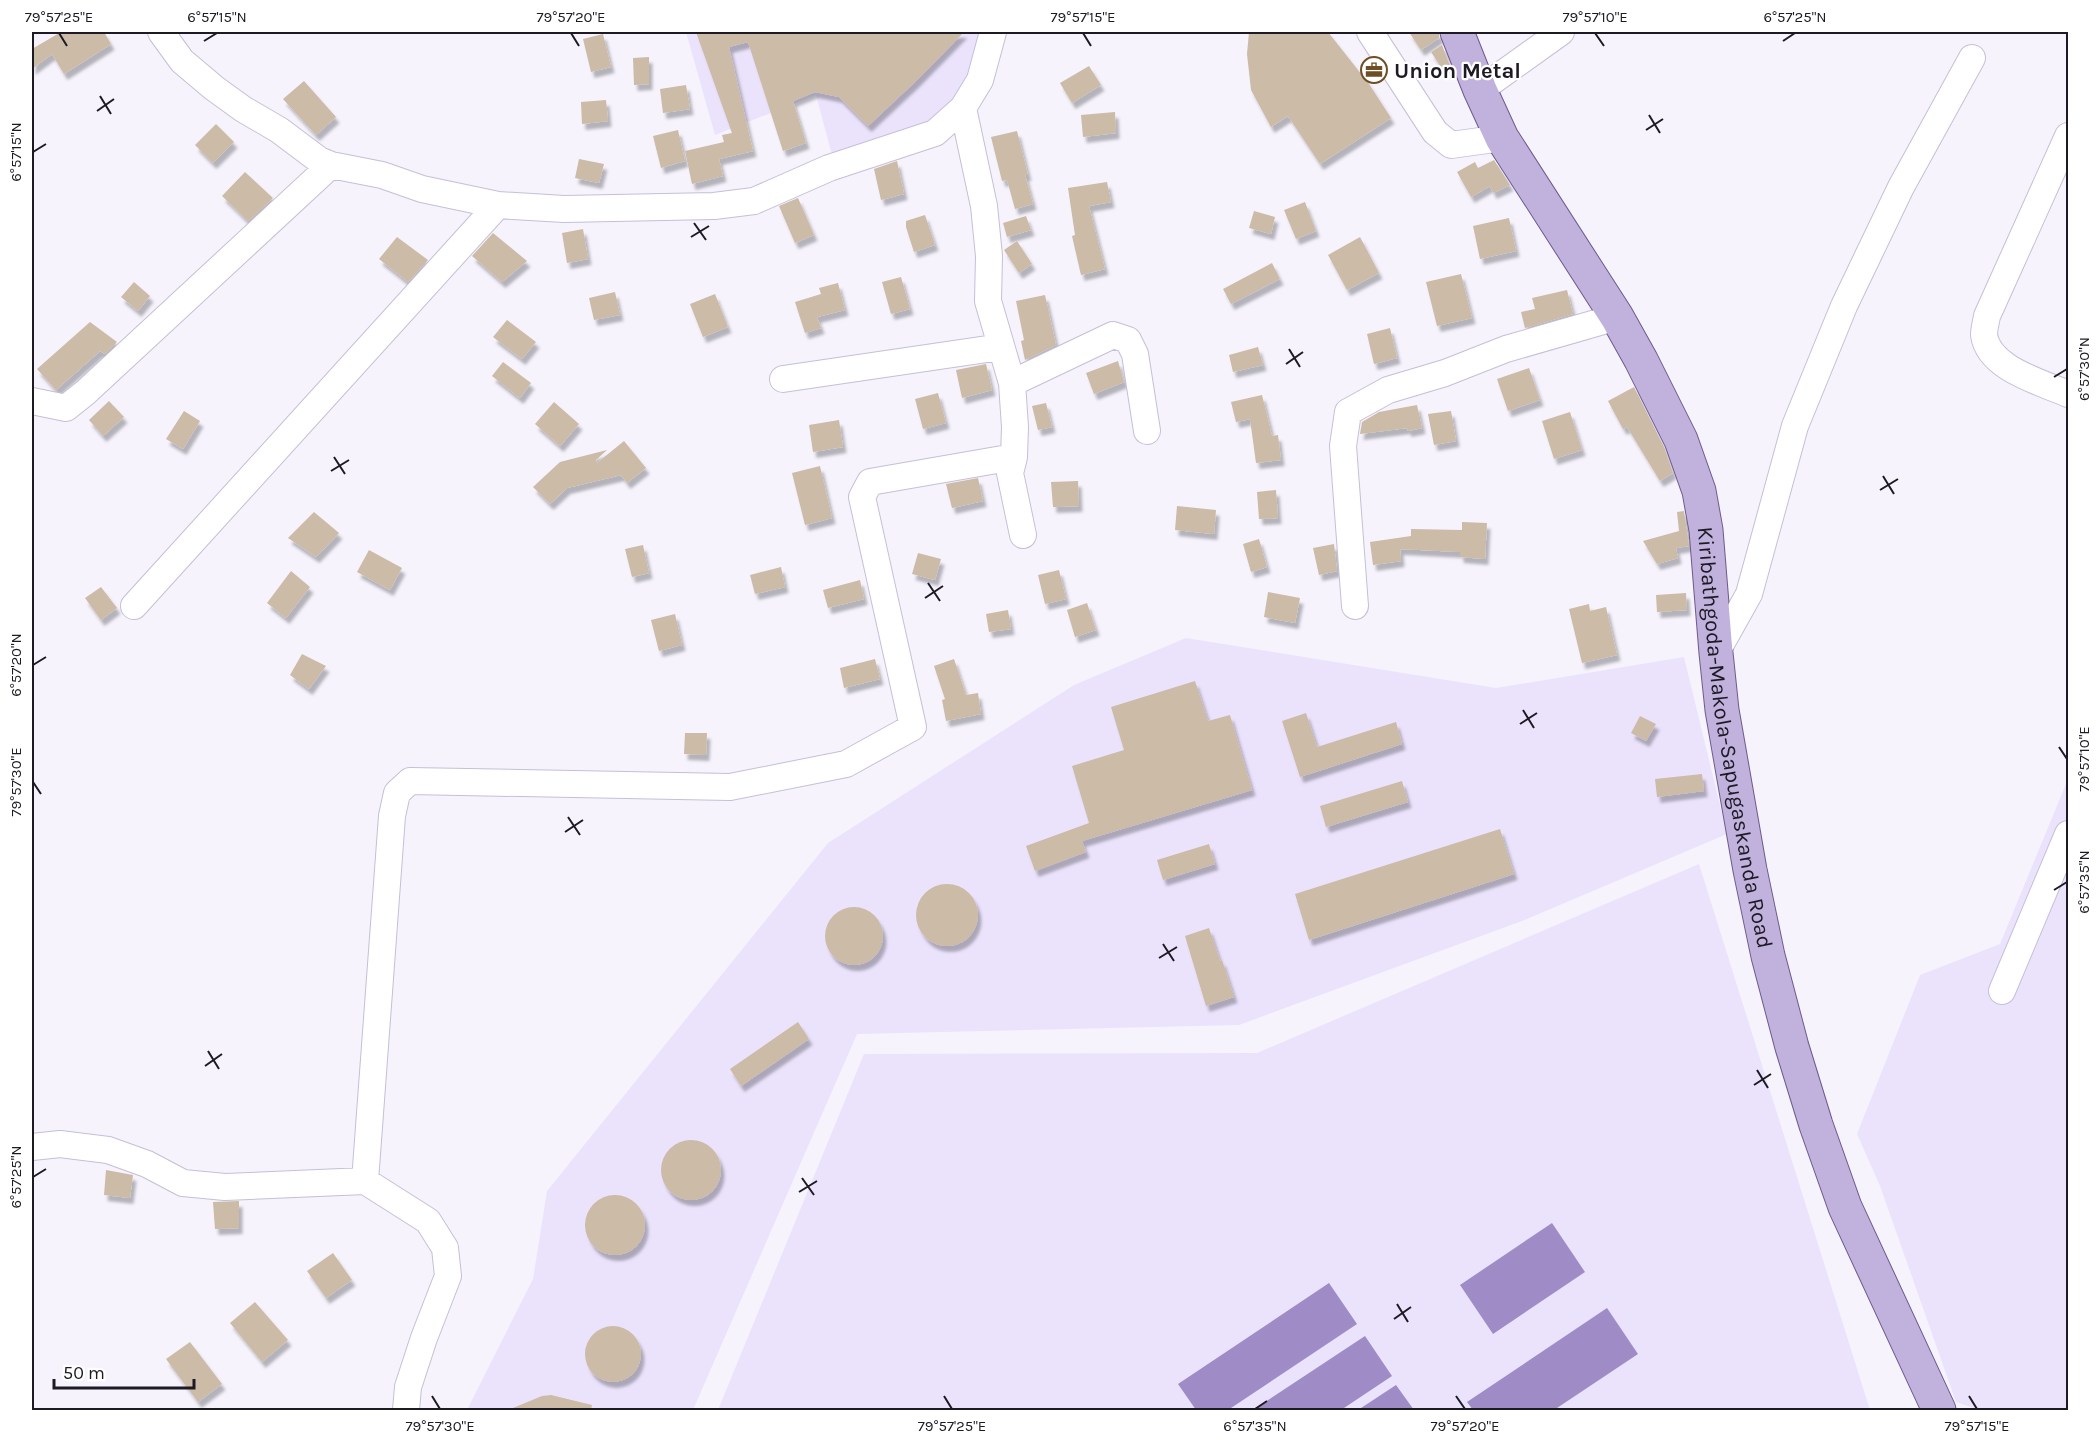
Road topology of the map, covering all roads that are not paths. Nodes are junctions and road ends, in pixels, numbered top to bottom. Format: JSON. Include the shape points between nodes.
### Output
{"nodes":[{"id":1,"x":161,"y":32,"type":"edge"},
{"id":2,"x":993,"y":32,"type":"edge"},
{"id":3,"x":1370,"y":32,"type":"edge"},
{"id":4,"x":1457,"y":32,"type":"edge"},
{"id":5,"x":1561,"y":32,"type":"edge"},
{"id":6,"x":1972,"y":58,"type":"dead end"},
{"id":7,"x":1480,"y":90,"type":"junction"},
{"id":8,"x":963,"y":108,"type":"junction"},
{"id":9,"x":2068,"y":136,"type":"edge"},
{"id":10,"x":1502,"y":138,"type":"junction"},
{"id":11,"x":331,"y":165,"type":"junction"},
{"id":12,"x":498,"y":205,"type":"junction"},
{"id":13,"x":1617,"y":317,"type":"junction"},
{"id":14,"x":1001,"y":347,"type":"junction"},
{"id":15,"x":783,"y":379,"type":"dead end"},
{"id":16,"x":1012,"y":383,"type":"junction"},
{"id":17,"x":2068,"y":394,"type":"edge"},
{"id":18,"x":32,"y":401,"type":"edge"},
{"id":19,"x":1147,"y":431,"type":"dead end"},
{"id":20,"x":1014,"y":457,"type":"junction"},
{"id":21,"x":1023,"y":535,"type":"dead end"},
{"id":22,"x":134,"y":606,"type":"dead end"},
{"id":23,"x":1355,"y":606,"type":"dead end"},
{"id":24,"x":1716,"y":653,"type":"junction"},
{"id":25,"x":2068,"y":834,"type":"edge"},
{"id":26,"x":2002,"y":991,"type":"dead end"},
{"id":27,"x":32,"y":1147,"type":"edge"},
{"id":28,"x":365,"y":1181,"type":"junction"},
{"id":29,"x":406,"y":1410,"type":"edge"},
{"id":30,"x":1939,"y":1410,"type":"edge"}],
"edges":[{"from":1,"to":11,"type":"street","via":[[182,61],[214,88]]},
{"from":2,"to":8,"type":"street","via":[[980,80]]},
{"from":3,"to":10,"type":"street","via":[[1435,132],[1451,145]]},
{"from":4,"to":7,"type":"main road","name":"Kiribathgoda-Makola-Sapugaskanda Road"},
{"from":5,"to":7,"type":"street"},
{"from":6,"to":24,"type":"street","via":[[1900,187],[1844,306],[1795,426],[1749,594]]},
{"from":7,"to":10,"type":"main road","name":"Kiribathgoda-Makola-Sapugaskanda Road"},
{"from":8,"to":12,"type":"street","via":[[935,133],[830,168],[754,201],[636,208]]},
{"from":8,"to":14,"type":"street","via":[[984,206],[988,301]]},
{"from":9,"to":17,"type":"street","via":[[1987,316],[1984,333],[1989,350],[2002,365]]},
{"from":10,"to":13,"type":"main road","name":"Kiribathgoda-Makola-Sapugaskanda Road"},
{"from":11,"to":12,"type":"street"},
{"from":11,"to":18,"type":"street","via":[[66,408]]},
{"from":12,"to":22,"type":"street"},
{"from":13,"to":23,"type":"street","via":[[1388,390],[1348,412],[1343,446]]},
{"from":13,"to":24,"type":"main road","name":"Kiribathgoda-Makola-Sapugaskanda Road","via":[[1681,440],[1699,491]]},
{"from":14,"to":15,"type":"street"},
{"from":14,"to":16,"type":"street"},
{"from":16,"to":19,"type":"street","via":[[1113,335],[1128,340],[1136,354]]},
{"from":16,"to":20,"type":"street"},
{"from":20,"to":21,"type":"street","via":[[1010,473]]},
{"from":20,"to":28,"type":"street","via":[[870,482],[862,497],[913,727],[846,764],[730,787],[410,780],[397,793],[392,816]]},
{"from":24,"to":30,"type":"main road","name":"Kiribathgoda-Makola-Sapugaskanda Road","via":[[1750,870],[1792,1047],[1845,1207]]},
{"from":25,"to":26,"type":"street"},
{"from":27,"to":28,"type":"street","via":[[60,1144],[108,1150],[183,1183],[225,1187]]},
{"from":28,"to":29,"type":"street","via":[[428,1221],[445,1248],[448,1276],[408,1388]]}]}
